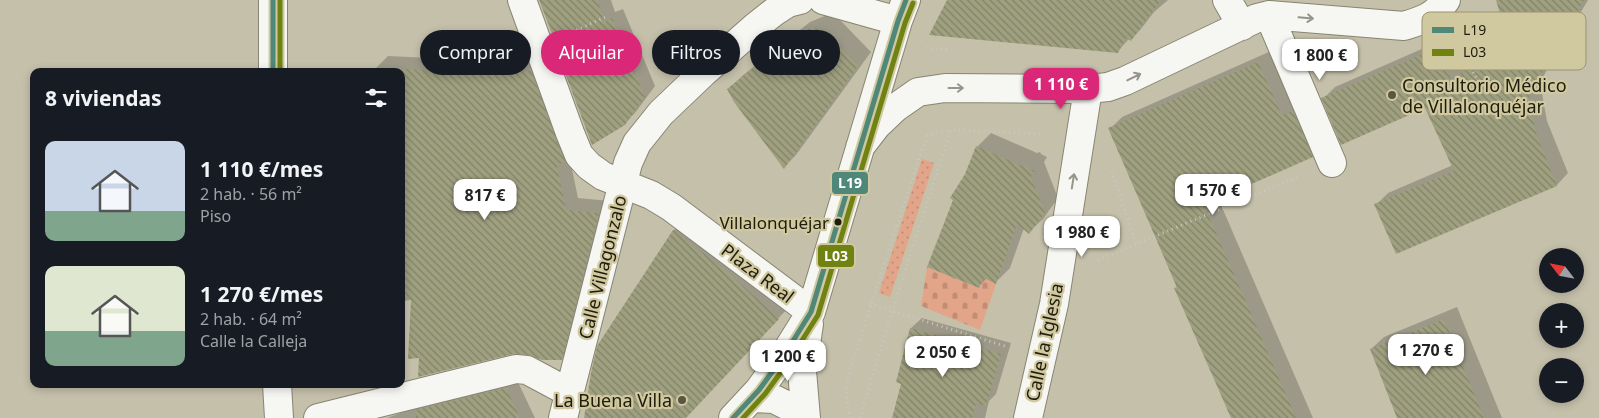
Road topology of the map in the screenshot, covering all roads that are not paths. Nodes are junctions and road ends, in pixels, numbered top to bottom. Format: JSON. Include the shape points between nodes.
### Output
{"nodes":[{"id":1,"x":273,"y":0,"type":"edge"},
{"id":2,"x":522,"y":0,"type":"edge"},
{"id":3,"x":800,"y":0,"type":"edge"},
{"id":4,"x":823,"y":0,"type":"edge"},
{"id":5,"x":1227,"y":0,"type":"edge"},
{"id":6,"x":1446,"y":0,"type":"edge"},
{"id":7,"x":1436,"y":12,"type":"edge"},
{"id":8,"x":1269,"y":15,"type":"junction"},
{"id":9,"x":1422,"y":21,"type":"edge"},
{"id":10,"x":1242,"y":26,"type":"junction"},
{"id":11,"x":896,"y":31,"type":"edge"},
{"id":12,"x":273,"y":68,"type":"edge"},
{"id":13,"x":1088,"y":89,"type":"junction"},
{"id":14,"x":918,"y":92,"type":"junction"},
{"id":15,"x":860,"y":147,"type":"junction"},
{"id":16,"x":1332,"y":163,"type":"road end"},
{"id":17,"x":623,"y":183,"type":"junction"},
{"id":18,"x":811,"y":312,"type":"junction"},
{"id":19,"x":277,"y":388,"type":"edge"},
{"id":20,"x":752,"y":398,"type":"junction"},
{"id":21,"x":567,"y":405,"type":"edge"},
{"id":22,"x":279,"y":418,"type":"edge"},
{"id":23,"x":318,"y":418,"type":"edge"},
{"id":24,"x":733,"y":418,"type":"edge"},
{"id":25,"x":802,"y":418,"type":"edge"},
{"id":26,"x":806,"y":418,"type":"edge"},
{"id":27,"x":1028,"y":418,"type":"edge"}],
"edges":[{"from":1,"to":12,"type":"street"},
{"from":2,"to":17,"type":"street","name":"Calle Villagonzalo","via":[[579,154],[603,176]]},
{"from":3,"to":17,"type":"street","via":[[788,3],[755,27],[660,113],[637,143]]},
{"from":4,"to":11,"type":"street"},
{"from":5,"to":10,"type":"street"},
{"from":7,"to":6,"type":"street","one_way":true},
{"from":8,"to":9,"type":"street","one_way":true,"via":[[1404,26]]},
{"from":8,"to":10,"type":"street"},
{"from":8,"to":16,"type":"street"},
{"from":13,"to":10,"type":"street","one_way":true,"via":[[1125,81]]},
{"from":11,"to":14,"type":"street","via":[[893,73]]},
{"from":11,"to":15,"type":"street"},
{"from":14,"to":13,"type":"street","one_way":true,"via":[[945,88]]},
{"from":27,"to":13,"type":"street","name":"Calle la Iglesia","one_way":true,"via":[[1054,304]]},
{"from":14,"to":15,"type":"street","via":[[877,125]]},
{"from":15,"to":18,"type":"street"},
{"from":17,"to":18,"type":"street","name":"Plaza Real","via":[[671,207]]},
{"from":17,"to":21,"type":"street","name":"Calle Villagonzalo"},
{"from":18,"to":20,"type":"street"},
{"from":18,"to":26,"type":"street","via":[[802,371]]},
{"from":19,"to":22,"type":"street"},
{"from":20,"to":24,"type":"street"},
{"from":20,"to":25,"type":"street","via":[[774,399]]},
{"from":21,"to":23,"type":"street","via":[[528,370],[516,368]]}]}
